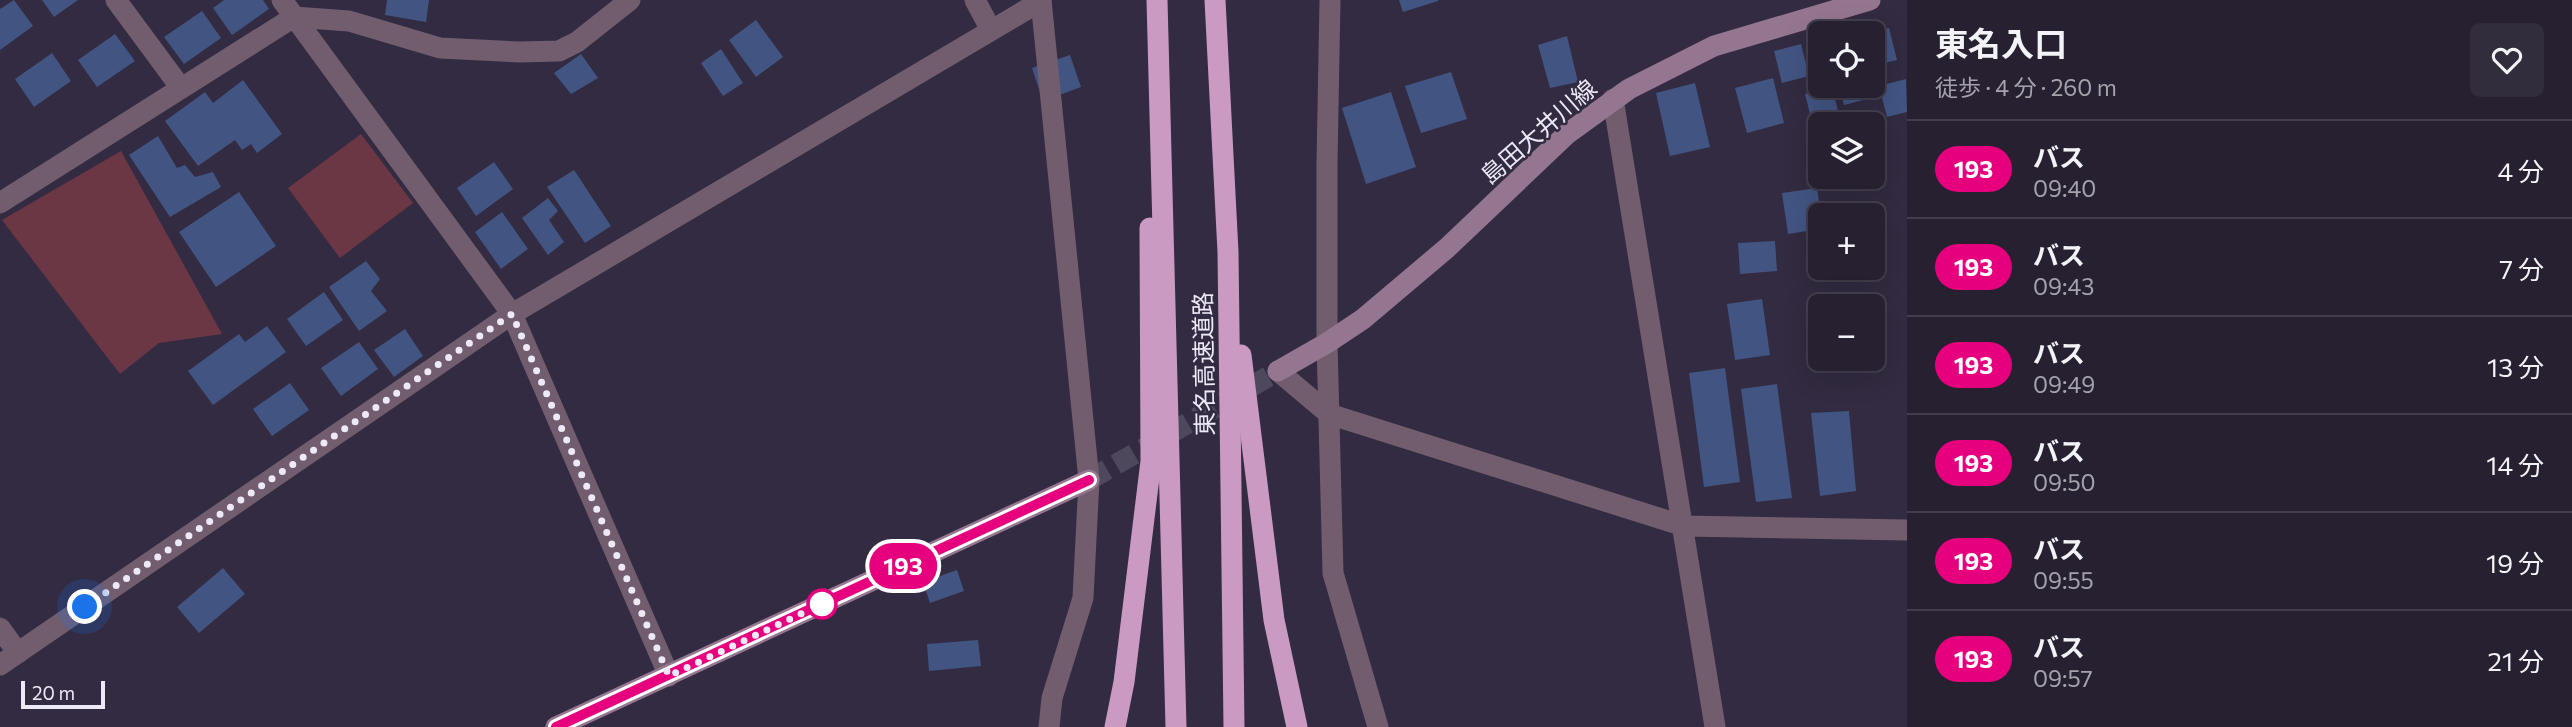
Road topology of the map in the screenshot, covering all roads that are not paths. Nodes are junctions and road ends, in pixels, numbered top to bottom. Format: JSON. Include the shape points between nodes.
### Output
{"nodes":[{"id":1,"x":116,"y":0,"type":"edge"},
{"id":2,"x":630,"y":0,"type":"edge"},
{"id":3,"x":975,"y":0,"type":"edge"},
{"id":4,"x":1041,"y":0,"type":"edge"},
{"id":5,"x":1157,"y":0,"type":"edge"},
{"id":6,"x":1215,"y":0,"type":"edge"},
{"id":7,"x":1330,"y":0,"type":"edge"},
{"id":8,"x":1870,"y":0,"type":"edge"},
{"id":9,"x":288,"y":8,"type":"edge"},
{"id":10,"x":991,"y":30,"type":"junction"},
{"id":11,"x":1161,"y":75,"type":"junction"},
{"id":12,"x":181,"y":88,"type":"junction"},
{"id":13,"x":1613,"y":99,"type":"junction"},
{"id":14,"x":0,"y":203,"type":"edge"},
{"id":15,"x":1228,"y":252,"type":"junction"},
{"id":16,"x":512,"y":314,"type":"junction"},
{"id":17,"x":1327,"y":343,"type":"junction"},
{"id":18,"x":1279,"y":370,"type":"joint"},
{"id":19,"x":1329,"y":414,"type":"junction"},
{"id":20,"x":1089,"y":480,"type":"junction"},
{"id":21,"x":1684,"y":526,"type":"junction"},
{"id":22,"x":1907,"y":530,"type":"edge"},
{"id":23,"x":0,"y":628,"type":"edge"},
{"id":24,"x":18,"y":653,"type":"junction"},
{"id":25,"x":0,"y":665,"type":"edge"},
{"id":26,"x":669,"y":676,"type":"junction"},
{"id":27,"x":556,"y":727,"type":"edge"},
{"id":28,"x":1049,"y":727,"type":"edge"},
{"id":29,"x":1115,"y":727,"type":"edge"},
{"id":30,"x":1176,"y":727,"type":"edge"},
{"id":31,"x":1234,"y":727,"type":"edge"},
{"id":32,"x":1297,"y":727,"type":"edge"},
{"id":33,"x":1378,"y":727,"type":"edge"},
{"id":34,"x":1715,"y":727,"type":"edge"}],
"edges":[{"from":1,"to":12,"type":"street"},
{"from":2,"to":9,"type":"street","via":[[559,51],[520,52],[440,48]]},
{"from":3,"to":10,"type":"street"},
{"from":4,"to":10,"type":"street"},
{"from":4,"to":20,"type":"street"},
{"from":5,"to":11,"type":"highway","name":"東名高速道路"},
{"from":6,"to":15,"type":"highway","name":"東名高速道路"},
{"from":7,"to":17,"type":"street"},
{"from":8,"to":13,"type":"main road","name":"島田大井川線","via":[[1713,46]]},
{"from":9,"to":12,"type":"street"},
{"from":9,"to":16,"type":"street"},
{"from":10,"to":16,"type":"street"},
{"from":11,"to":29,"type":"highway","via":[[1150,206],[1151,461]]},
{"from":11,"to":30,"type":"highway","name":"東名高速道路"},
{"from":12,"to":14,"type":"street"},
{"from":13,"to":17,"type":"main road","name":"島田大井川線","via":[[1567,135],[1405,284]]},
{"from":13,"to":21,"type":"street"},
{"from":15,"to":31,"type":"highway","name":"東名高速道路"},
{"from":15,"to":32,"type":"highway","via":[[1274,620]]},
{"from":16,"to":24,"type":"street"},
{"from":16,"to":26,"type":"street"},
{"from":17,"to":18,"type":"main road","name":"島田大井川線"},
{"from":17,"to":19,"type":"street"},
{"from":18,"to":19,"type":"street"},
{"from":19,"to":21,"type":"street"},
{"from":19,"to":33,"type":"street","via":[[1333,573]]},
{"from":20,"to":26,"type":"main road"},
{"from":20,"to":28,"type":"street","via":[[1083,598],[1052,698]]},
{"from":21,"to":22,"type":"street"},
{"from":21,"to":34,"type":"street"},
{"from":23,"to":24,"type":"street"},
{"from":24,"to":25,"type":"street"},
{"from":26,"to":27,"type":"main road"}]}
